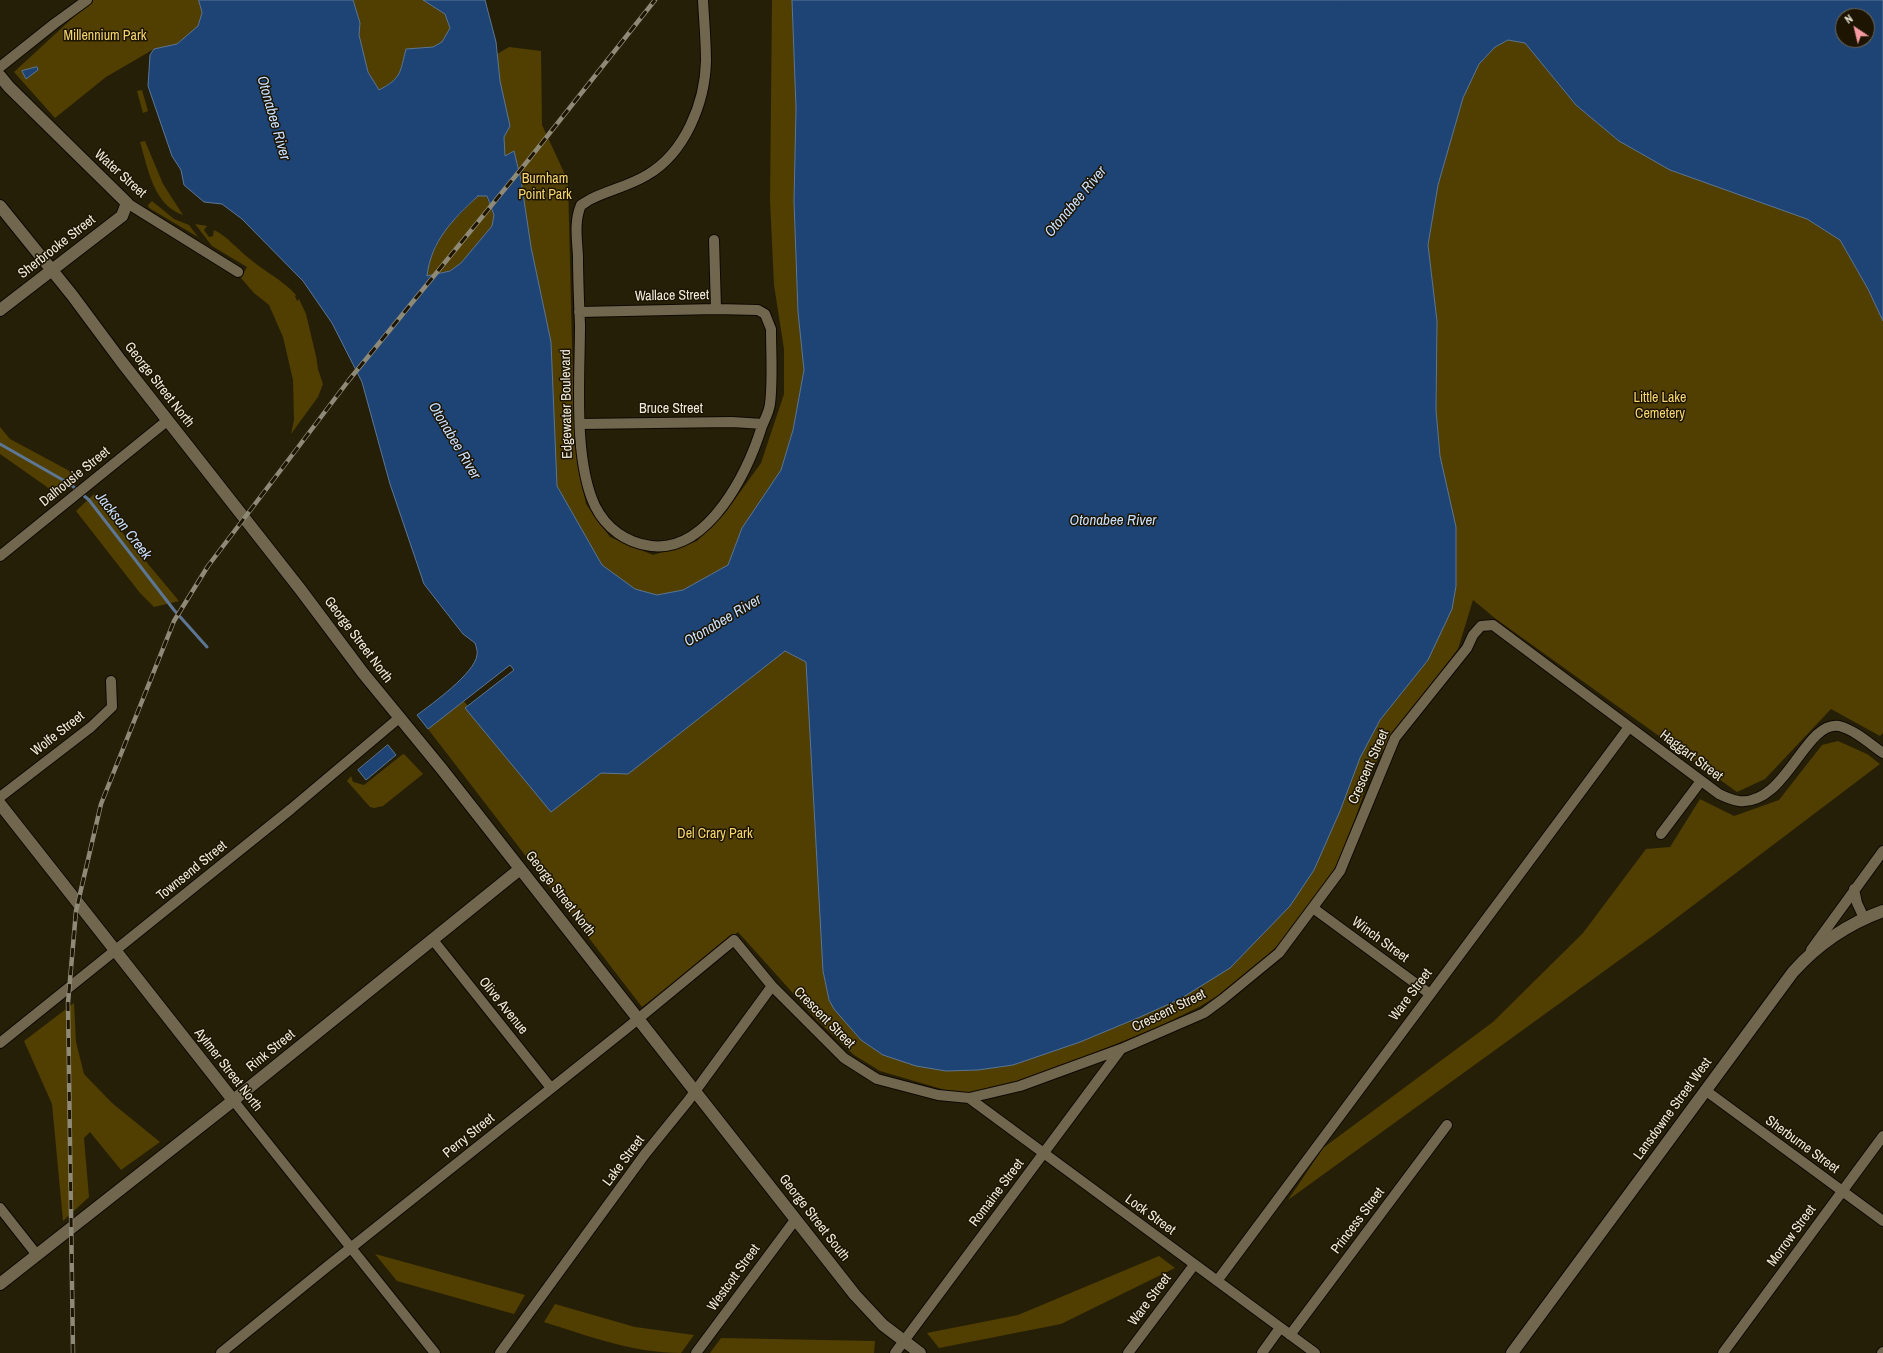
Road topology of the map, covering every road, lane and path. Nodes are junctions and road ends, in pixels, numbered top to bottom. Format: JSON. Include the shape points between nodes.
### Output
{"nodes":[{"id":1,"x":87,"y":0,"type":"edge"},
{"id":2,"x":703,"y":0,"type":"edge"},
{"id":3,"x":0,"y":67,"type":"edge"},
{"id":4,"x":0,"y":76,"type":"edge"},
{"id":5,"x":127,"y":203,"type":"junction"},
{"id":6,"x":0,"y":206,"type":"edge"},
{"id":7,"x":714,"y":240,"type":"dead end"},
{"id":8,"x":69,"y":257,"type":"junction"},
{"id":9,"x":51,"y":271,"type":"junction"},
{"id":10,"x":238,"y":272,"type":"dead end"},
{"id":11,"x":72,"y":295,"type":"junction"},
{"id":12,"x":716,"y":309,"type":"junction"},
{"id":13,"x":0,"y":310,"type":"edge"},
{"id":14,"x":580,"y":312,"type":"junction"},
{"id":15,"x":764,"y":314,"type":"joint"},
{"id":16,"x":168,"y":420,"type":"junction"},
{"id":17,"x":580,"y":424,"type":"junction"},
{"id":18,"x":763,"y":424,"type":"junction"},
{"id":19,"x":0,"y":556,"type":"edge"},
{"id":20,"x":1481,"y":626,"type":"joint"},
{"id":21,"x":111,"y":681,"type":"dead end"},
{"id":22,"x":399,"y":718,"type":"junction"},
{"id":23,"x":1629,"y":727,"type":"junction"},
{"id":24,"x":1883,"y":753,"type":"edge"},
{"id":25,"x":1701,"y":781,"type":"junction"},
{"id":26,"x":0,"y":797,"type":"edge"},
{"id":27,"x":0,"y":804,"type":"edge"},
{"id":28,"x":1661,"y":834,"type":"dead end"},
{"id":29,"x":1883,"y":851,"type":"edge"},
{"id":30,"x":520,"y":869,"type":"junction"},
{"id":31,"x":1854,"y":889,"type":"junction"},
{"id":32,"x":1314,"y":908,"type":"junction"},
{"id":33,"x":1883,"y":911,"type":"edge"},
{"id":34,"x":1864,"y":918,"type":"junction"},
{"id":35,"x":433,"y":940,"type":"junction"},
{"id":36,"x":734,"y":940,"type":"joint"},
{"id":37,"x":114,"y":951,"type":"junction"},
{"id":38,"x":1807,"y":956,"type":"junction"},
{"id":39,"x":772,"y":986,"type":"junction"},
{"id":40,"x":1430,"y":994,"type":"junction"},
{"id":41,"x":638,"y":1018,"type":"junction"},
{"id":42,"x":0,"y":1043,"type":"edge"},
{"id":43,"x":1121,"y":1049,"type":"junction"},
{"id":44,"x":551,"y":1088,"type":"junction"},
{"id":45,"x":1705,"y":1090,"type":"junction"},
{"id":46,"x":695,"y":1091,"type":"junction"},
{"id":47,"x":969,"y":1098,"type":"junction"},
{"id":48,"x":233,"y":1100,"type":"junction"},
{"id":49,"x":1448,"y":1124,"type":"dead end"},
{"id":50,"x":1883,"y":1136,"type":"edge"},
{"id":51,"x":1043,"y":1153,"type":"junction"},
{"id":52,"x":1842,"y":1191,"type":"junction"},
{"id":53,"x":0,"y":1208,"type":"edge"},
{"id":54,"x":795,"y":1220,"type":"junction"},
{"id":55,"x":1883,"y":1221,"type":"edge"},
{"id":56,"x":350,"y":1248,"type":"junction"},
{"id":57,"x":37,"y":1255,"type":"junction"},
{"id":58,"x":1194,"y":1264,"type":"junction"},
{"id":59,"x":1217,"y":1281,"type":"junction"},
{"id":60,"x":0,"y":1284,"type":"edge"},
{"id":61,"x":1280,"y":1328,"type":"junction"},
{"id":62,"x":1290,"y":1335,"type":"junction"},
{"id":63,"x":904,"y":1341,"type":"junction"},
{"id":64,"x":221,"y":1353,"type":"edge"},
{"id":65,"x":435,"y":1353,"type":"edge"},
{"id":66,"x":500,"y":1353,"type":"edge"},
{"id":67,"x":696,"y":1353,"type":"edge"},
{"id":68,"x":895,"y":1353,"type":"edge"},
{"id":69,"x":920,"y":1353,"type":"edge"},
{"id":70,"x":1128,"y":1353,"type":"edge"},
{"id":71,"x":1262,"y":1353,"type":"edge"},
{"id":72,"x":1315,"y":1353,"type":"edge"},
{"id":73,"x":1512,"y":1353,"type":"edge"},
{"id":74,"x":1723,"y":1353,"type":"edge"}],
"edges":[{"from":1,"to":3,"type":"street"},
{"from":2,"to":14,"type":"street","name":"Edgewater Boulevard","via":[[706,62],[698,106],[688,130],[664,162],[648,174],[620,189],[580,205],[576,220]]},
{"from":4,"to":5,"type":"main road","name":"Water Street"},
{"from":5,"to":8,"type":"main road","name":"Sherbrooke Street","via":[[122,216]]},
{"from":5,"to":10,"type":"street","name":"Water Street"},
{"from":6,"to":9,"type":"main road","name":"George Street North"},
{"from":7,"to":12,"type":"street"},
{"from":8,"to":9,"type":"main road","name":"Sherbrooke Street"},
{"from":8,"to":11,"type":"main road","via":[[64,271],[65,281]]},
{"from":9,"to":11,"type":"main road","name":"George Street North"},
{"from":9,"to":13,"type":"main road","name":"Sherbrooke Street"},
{"from":11,"to":16,"type":"main road","name":"George Street North"},
{"from":12,"to":14,"type":"street","name":"Wallace Street"},
{"from":12,"to":15,"type":"street","name":"Wallace Street","via":[[758,310]]},
{"from":14,"to":17,"type":"street","name":"Edgewater Boulevard"},
{"from":15,"to":18,"type":"street","name":"Edgewater Boulevard","via":[[771,329],[770,404]]},
{"from":16,"to":19,"type":"street","name":"Dalhousie Street"},
{"from":16,"to":22,"type":"main road","name":"George Street North"},
{"from":17,"to":18,"type":"street","name":"Bruce Street"},
{"from":17,"to":18,"type":"street","name":"Edgewater Boulevard","via":[[584,471],[600,514],[612,530],[621,536],[640,544],[669,546],[689,537],[713,518],[754,453]]},
{"from":20,"to":23,"type":"street","name":"Haggart Street","via":[[1493,625]]},
{"from":20,"to":32,"type":"street","name":"Crescent Street","via":[[1467,648],[1395,738],[1340,871]]},
{"from":21,"to":26,"type":"street","name":"Wolfe Street","via":[[112,708]]},
{"from":22,"to":30,"type":"main road","name":"George Street North"},
{"from":22,"to":37,"type":"street","name":"Townsend Street","via":[[297,804]]},
{"from":23,"to":25,"type":"street","name":"Haggart Street"},
{"from":23,"to":40,"type":"street","name":"Ware Street"},
{"from":24,"to":25,"type":"street","name":"Haggart Street","via":[[1851,731],[1840,726],[1832,726],[1821,731],[1782,779],[1754,800],[1740,801],[1729,798]]},
{"from":25,"to":28,"type":"street"},
{"from":27,"to":37,"type":"main road","name":"Aylmer Street North"},
{"from":29,"to":31,"type":"street"},
{"from":30,"to":35,"type":"main road","name":"Rink Street"},
{"from":30,"to":41,"type":"main road","name":"George Street North"},
{"from":31,"to":34,"type":"street"},
{"from":31,"to":38,"type":"street"},
{"from":32,"to":40,"type":"street","name":"Winch Street"},
{"from":32,"to":43,"type":"street","name":"Crescent Street","via":[[1279,953],[1223,999],[1204,1012]]},
{"from":33,"to":34,"type":"main road","name":"Lansdowne Street West"},
{"from":34,"to":38,"type":"main road","name":"Lansdowne Street West","via":[[1837,933]]},
{"from":35,"to":44,"type":"street","name":"Olive Avenue"},
{"from":35,"to":48,"type":"main road","name":"Rink Street"},
{"from":36,"to":39,"type":"street","name":"Crescent Street"},
{"from":36,"to":41,"type":"street","name":"Perry Street"},
{"from":37,"to":42,"type":"street","name":"Townsend Street"},
{"from":37,"to":48,"type":"main road","name":"Aylmer Street North"},
{"from":38,"to":45,"type":"main road","name":"Lansdowne Street West","via":[[1777,992]]},
{"from":39,"to":46,"type":"street","name":"Lake Street"},
{"from":39,"to":47,"type":"street","name":"Crescent Street","via":[[844,1058],[877,1079],[938,1095]]},
{"from":40,"to":59,"type":"street","name":"Ware Street"},
{"from":41,"to":44,"type":"street","name":"Perry Street"},
{"from":41,"to":46,"type":"main road","name":"George Street North"},
{"from":43,"to":47,"type":"street","name":"Crescent Street","via":[[1020,1086]]},
{"from":43,"to":51,"type":"street","name":"Romaine Street"},
{"from":44,"to":56,"type":"street","name":"Perry Street"},
{"from":45,"to":52,"type":"street","name":"Sherburne Street"},
{"from":45,"to":73,"type":"main road","name":"Lansdowne Street West"},
{"from":46,"to":54,"type":"main road","name":"George Street South"},
{"from":46,"to":66,"type":"street","name":"Lake Street","via":[[645,1154]]},
{"from":47,"to":51,"type":"street","name":"Lock Street"},
{"from":48,"to":56,"type":"street","name":"Aylmer Street North"},
{"from":48,"to":57,"type":"main road","name":"Rink Street"},
{"from":49,"to":62,"type":"street","name":"Princess Street"},
{"from":50,"to":52,"type":"street","name":"Morrow Street"},
{"from":51,"to":58,"type":"street","name":"Lock Street"},
{"from":51,"to":63,"type":"street","name":"Romaine Street"},
{"from":52,"to":55,"type":"street","name":"Sherburne Street"},
{"from":52,"to":74,"type":"street","name":"Morrow Street"},
{"from":53,"to":57,"type":"street"},
{"from":54,"to":63,"type":"main road","name":"George Street South","via":[[855,1295],[883,1325]]},
{"from":54,"to":67,"type":"street","name":"Westcott Street"},
{"from":56,"to":64,"type":"street","name":"Perry Street"},
{"from":56,"to":65,"type":"street","name":"Aylmer Street North"},
{"from":57,"to":60,"type":"main road","name":"Rink Street"},
{"from":58,"to":59,"type":"street","name":"Lock Street"},
{"from":58,"to":70,"type":"street","name":"Ware Street"},
{"from":59,"to":61,"type":"street","name":"Lock Street"},
{"from":61,"to":62,"type":"street","name":"Lock Street"},
{"from":61,"to":71,"type":"street"},
{"from":62,"to":72,"type":"street","name":"Lock Street"},
{"from":63,"to":68,"type":"street","name":"Romaine Street"},
{"from":63,"to":69,"type":"main road","name":"George Street South"}]}
